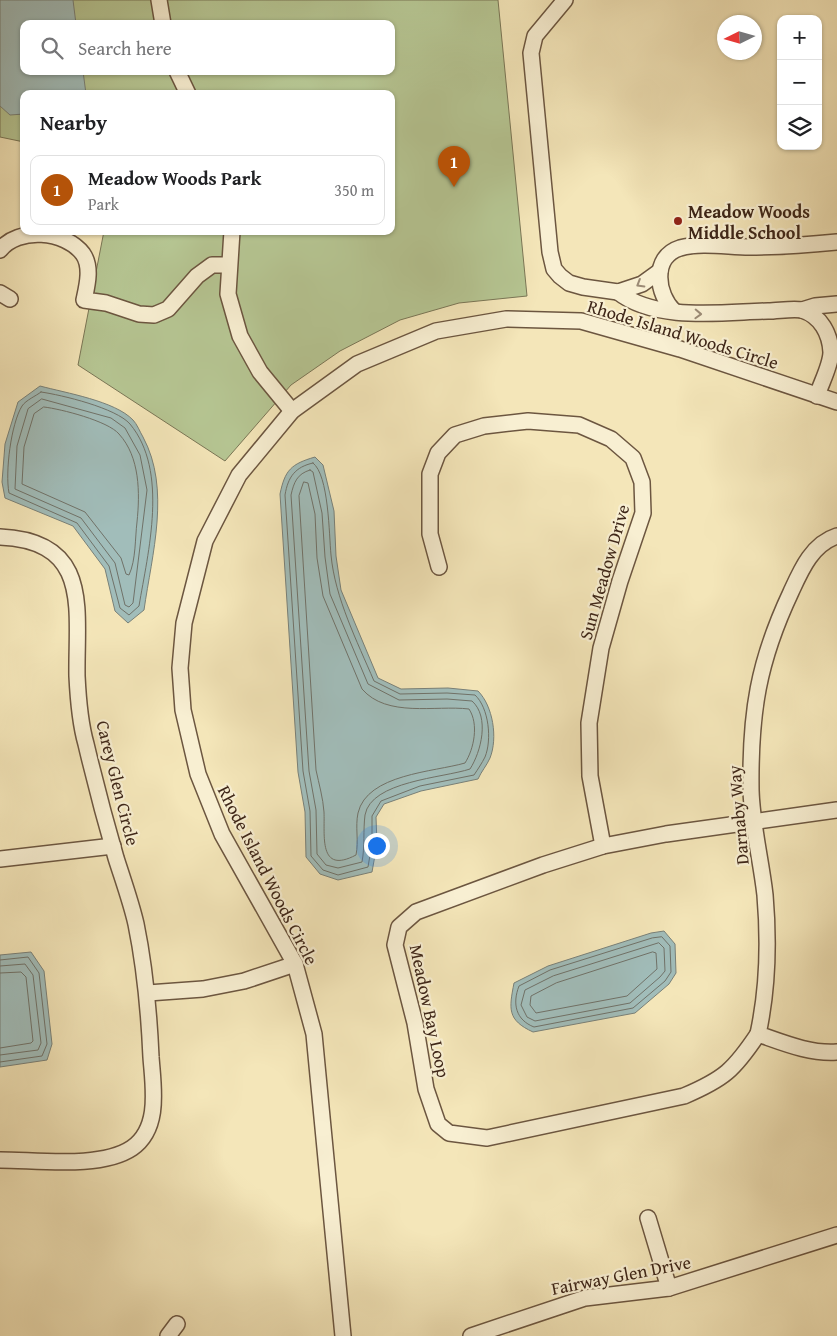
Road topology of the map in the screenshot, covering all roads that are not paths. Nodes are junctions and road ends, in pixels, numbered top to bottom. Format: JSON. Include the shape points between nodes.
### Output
{"nodes":[{"id":1,"x":159,"y":0,"type":"edge"},
{"id":2,"x":565,"y":0,"type":"edge"},
{"id":3,"x":162,"y":20,"type":"edge"},
{"id":4,"x":179,"y":75,"type":"edge"},
{"id":5,"x":186,"y":90,"type":"edge"},
{"id":6,"x":232,"y":235,"type":"edge"},
{"id":7,"x":837,"y":242,"type":"edge"},
{"id":8,"x":0,"y":250,"type":"edge"},
{"id":9,"x":229,"y":266,"type":"junction"},
{"id":10,"x":660,"y":271,"type":"junction"},
{"id":11,"x":618,"y":292,"type":"junction"},
{"id":12,"x":837,"y":304,"type":"edge"},
{"id":13,"x":802,"y":310,"type":"junction"},
{"id":14,"x":674,"y":311,"type":"junction"},
{"id":15,"x":834,"y":351,"type":"edge"},
{"id":16,"x":817,"y":396,"type":"junction"},
{"id":17,"x":837,"y":402,"type":"edge"},
{"id":18,"x":292,"y":411,"type":"junction"},
{"id":19,"x":837,"y":536,"type":"edge"},
{"id":20,"x":0,"y":537,"type":"edge"},
{"id":21,"x":439,"y":566,"type":"dead end"},
{"id":22,"x":837,"y":810,"type":"edge"},
{"id":23,"x":756,"y":821,"type":"junction"},
{"id":24,"x":113,"y":846,"type":"junction"},
{"id":25,"x":603,"y":846,"type":"junction"},
{"id":26,"x":0,"y":859,"type":"edge"},
{"id":27,"x":295,"y":964,"type":"junction"},
{"id":28,"x":148,"y":993,"type":"junction"},
{"id":29,"x":758,"y":1034,"type":"junction"},
{"id":30,"x":837,"y":1052,"type":"edge"},
{"id":31,"x":0,"y":1160,"type":"edge"},
{"id":32,"x":648,"y":1218,"type":"dead end"},
{"id":33,"x":837,"y":1235,"type":"edge"},
{"id":34,"x":669,"y":1288,"type":"junction"},
{"id":35,"x":343,"y":1336,"type":"edge"},
{"id":36,"x":471,"y":1336,"type":"edge"}],
"edges":[{"from":1,"to":3,"type":"street"},
{"from":2,"to":11,"type":"street","via":[[535,36],[531,53],[552,262],[554,269],[569,283]]},
{"from":4,"to":5,"type":"street"},
{"from":6,"to":9,"type":"street"},
{"from":7,"to":10,"type":"street","via":[[680,248],[666,259]]},
{"from":8,"to":9,"type":"street","via":[[16,237],[61,238],[83,254],[87,264],[84,300],[106,303],[139,314],[154,314],[168,309],[197,276],[212,265]]},
{"from":9,"to":18,"type":"street","via":[[228,294],[240,336],[260,372]]},
{"from":10,"to":11,"type":"street","one_way":true,"via":[[642,284]]},
{"from":10,"to":14,"type":"street","via":[[664,298]]},
{"from":11,"to":14,"type":"street","via":[[635,301]]},
{"from":12,"to":13,"type":"street"},
{"from":14,"to":13,"type":"street","one_way":true,"via":[[703,315]]},
{"from":13,"to":15,"type":"street","via":[[825,327]]},
{"from":15,"to":16,"type":"street"},
{"from":16,"to":17,"type":"street","name":"Rhode Island Woods Circle"},
{"from":16,"to":18,"type":"street","name":"Rhode Island Woods Circle","via":[[680,349],[581,321],[506,319],[436,331],[357,364]]},
{"from":18,"to":27,"type":"street","name":"Rhode Island Woods Circle","via":[[239,475],[205,541],[184,623],[180,668],[183,710],[198,774],[222,834]]},
{"from":19,"to":23,"type":"street","name":"Darnaby Way","via":[[825,540],[804,563],[774,628],[757,688],[752,723],[751,792]]},
{"from":20,"to":24,"type":"street","name":"Carey Glen Circle","via":[[32,540],[56,554],[73,580],[78,610],[77,677],[85,741]]},
{"from":21,"to":25,"type":"street","name":"Sun Meadow Drive","via":[[430,534],[430,474],[438,453],[455,435],[484,426],[528,421],[579,426],[611,439],[633,458],[642,482],[643,513],[601,648],[589,723],[590,776]]},
{"from":22,"to":23,"type":"street","name":"Meadow Bay Loop"},
{"from":23,"to":25,"type":"street","name":"Meadow Bay Loop"},
{"from":23,"to":29,"type":"street","name":"Darnaby Way","via":[[768,950],[766,998]]},
{"from":24,"to":26,"type":"street"},
{"from":24,"to":28,"type":"street","name":"Carey Glen Circle","via":[[135,923]]},
{"from":25,"to":29,"type":"street","name":"Meadow Bay Loop","via":[[416,912],[399,926],[395,945],[416,1023],[426,1089],[438,1124],[448,1134],[487,1138],[684,1096],[714,1084],[739,1062]]},
{"from":27,"to":28,"type":"street","via":[[244,981]]},
{"from":27,"to":35,"type":"street","name":"Rhode Island Woods Circle","via":[[314,1034]]},
{"from":28,"to":31,"type":"street","name":"Carey Glen Circle","via":[[154,1107],[142,1137],[132,1148],[107,1158]]},
{"from":29,"to":30,"type":"street","via":[[797,1048]]},
{"from":32,"to":34,"type":"street"},
{"from":33,"to":34,"type":"street","name":"Fairway Glen Drive"},
{"from":34,"to":36,"type":"street","name":"Fairway Glen Drive","via":[[585,1298]]}]}
